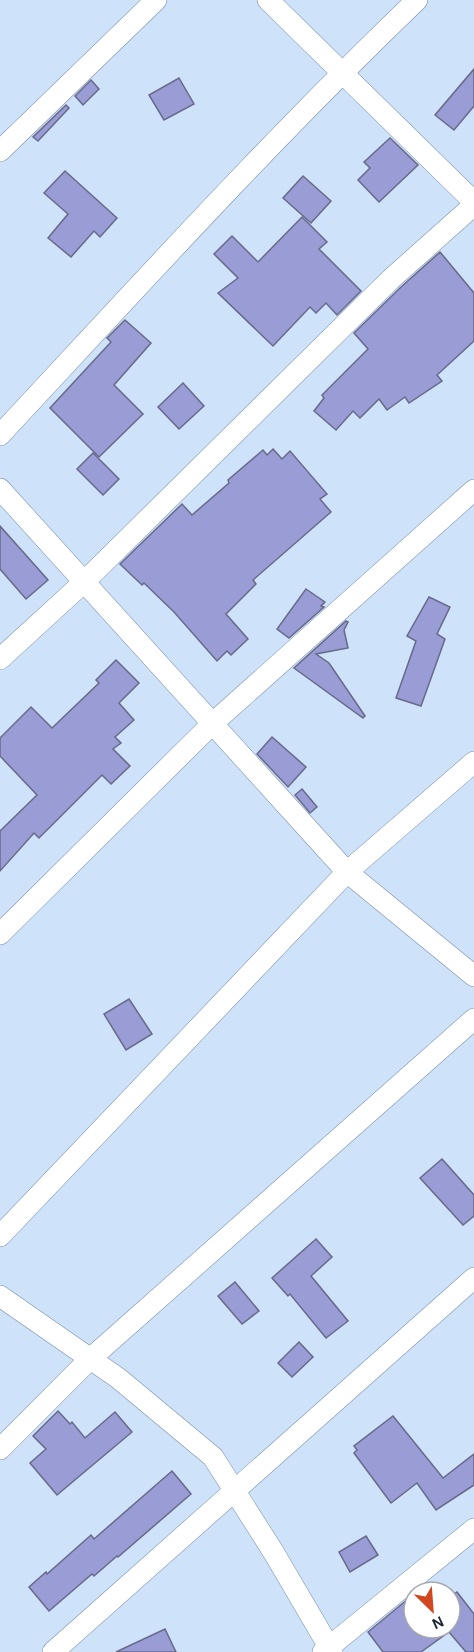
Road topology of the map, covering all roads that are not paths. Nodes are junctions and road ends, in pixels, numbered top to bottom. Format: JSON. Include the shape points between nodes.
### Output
{"nodes":[{"id":1,"x":156,"y":0,"type":"edge"},
{"id":2,"x":268,"y":0,"type":"edge"},
{"id":3,"x":417,"y":0,"type":"edge"},
{"id":4,"x":343,"y":71,"type":"junction"},
{"id":5,"x":0,"y":151,"type":"edge"},
{"id":6,"x":474,"y":203,"type":"edge"},
{"id":7,"x":0,"y":435,"type":"edge"},
{"id":8,"x":0,"y":489,"type":"edge"},
{"id":9,"x":474,"y":490,"type":"edge"},
{"id":10,"x":84,"y":582,"type":"junction"},
{"id":11,"x":0,"y":659,"type":"edge"},
{"id":12,"x":213,"y":723,"type":"junction"},
{"id":13,"x":474,"y":762,"type":"edge"},
{"id":14,"x":347,"y":872,"type":"junction"},
{"id":15,"x":0,"y":934,"type":"edge"},
{"id":16,"x":474,"y":976,"type":"edge"},
{"id":17,"x":474,"y":1020,"type":"edge"},
{"id":18,"x":0,"y":1236,"type":"edge"},
{"id":19,"x":474,"y":1278,"type":"edge"},
{"id":20,"x":0,"y":1296,"type":"edge"},
{"id":21,"x":90,"y":1359,"type":"junction"},
{"id":22,"x":0,"y":1449,"type":"edge"},
{"id":23,"x":234,"y":1491,"type":"junction"},
{"id":24,"x":474,"y":1528,"type":"edge"},
{"id":25,"x":328,"y":1650,"type":"edge"},
{"id":26,"x":53,"y":1652,"type":"edge"}],
"edges":[{"from":1,"to":5,"type":"street"},
{"from":2,"to":4,"type":"street"},
{"from":3,"to":4,"type":"street"},
{"from":4,"to":6,"type":"street"},
{"from":4,"to":7,"type":"street"},
{"from":6,"to":10,"type":"street","via":[[391,279]]},
{"from":8,"to":10,"type":"street"},
{"from":9,"to":12,"type":"street"},
{"from":10,"to":11,"type":"street"},
{"from":10,"to":12,"type":"street"},
{"from":12,"to":14,"type":"street"},
{"from":12,"to":15,"type":"street"},
{"from":13,"to":14,"type":"street"},
{"from":14,"to":16,"type":"street"},
{"from":14,"to":18,"type":"street"},
{"from":17,"to":21,"type":"street"},
{"from":19,"to":23,"type":"street"},
{"from":20,"to":21,"type":"street"},
{"from":21,"to":22,"type":"street"},
{"from":21,"to":23,"type":"street","via":[[213,1457]]},
{"from":23,"to":25,"type":"street"},
{"from":23,"to":26,"type":"street"},
{"from":24,"to":25,"type":"street"}]}
